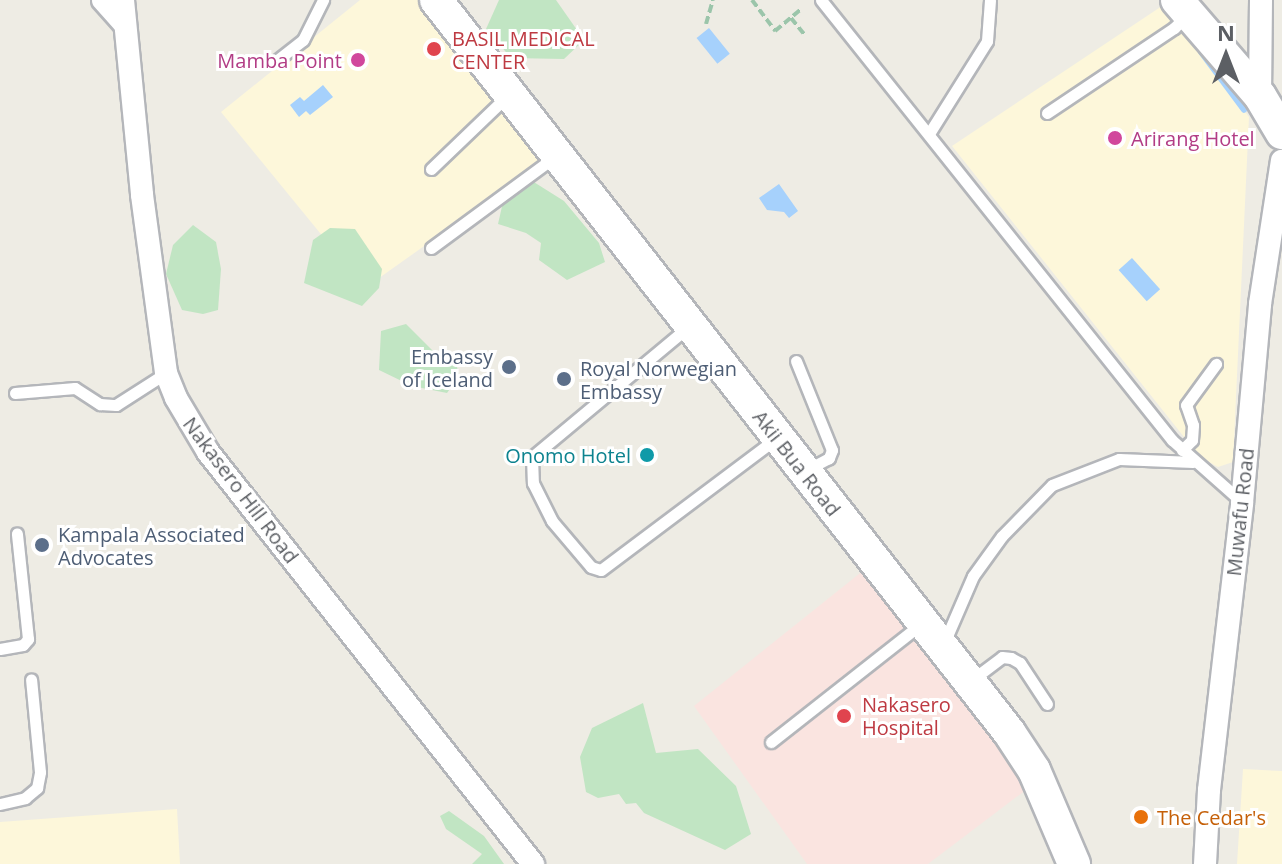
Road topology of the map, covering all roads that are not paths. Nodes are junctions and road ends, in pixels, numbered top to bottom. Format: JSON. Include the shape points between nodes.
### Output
{"nodes":[{"id":1,"x":103,"y":0,"type":"edge"},
{"id":2,"x":323,"y":0,"type":"edge"},
{"id":3,"x":436,"y":0,"type":"edge"},
{"id":4,"x":821,"y":0,"type":"edge"},
{"id":5,"x":990,"y":0,"type":"edge"},
{"id":6,"x":1261,"y":0,"type":"edge"},
{"id":7,"x":1183,"y":7,"type":"edge"},
{"id":8,"x":123,"y":11,"type":"edge"},
{"id":9,"x":276,"y":61,"type":"dead end"},
{"id":10,"x":510,"y":94,"type":"junction"},
{"id":11,"x":1260,"y":96,"type":"junction"},
{"id":12,"x":1047,"y":113,"type":"dead end"},
{"id":13,"x":930,"y":132,"type":"junction"},
{"id":14,"x":1282,"y":133,"type":"edge"},
{"id":15,"x":557,"y":155,"type":"junction"},
{"id":16,"x":1282,"y":161,"type":"edge"},
{"id":17,"x":431,"y":169,"type":"dead end"},
{"id":18,"x":431,"y":248,"type":"dead end"},
{"id":19,"x":690,"y":325,"type":"junction"},
{"id":20,"x":796,"y":361,"type":"dead end"},
{"id":21,"x":1216,"y":364,"type":"dead end"},
{"id":22,"x":166,"y":373,"type":"junction"},
{"id":23,"x":15,"y":393,"type":"dead end"},
{"id":24,"x":778,"y":438,"type":"junction"},
{"id":25,"x":1182,"y":450,"type":"junction"},
{"id":26,"x":1193,"y":462,"type":"junction"},
{"id":27,"x":804,"y":471,"type":"junction"},
{"id":28,"x":1242,"y":503,"type":"junction"},
{"id":29,"x":17,"y":534,"type":"dead end"},
{"id":30,"x":922,"y":623,"type":"junction"},
{"id":31,"x":942,"y":648,"type":"junction"},
{"id":32,"x":0,"y":649,"type":"edge"},
{"id":33,"x":31,"y":679,"type":"dead end"},
{"id":34,"x":969,"y":682,"type":"junction"},
{"id":35,"x":1047,"y":704,"type":"dead end"},
{"id":36,"x":771,"y":742,"type":"dead end"},
{"id":37,"x":0,"y":804,"type":"edge"},
{"id":38,"x":533,"y":864,"type":"edge"},
{"id":39,"x":1074,"y":864,"type":"edge"},
{"id":40,"x":1205,"y":864,"type":"edge"}],
"edges":[{"from":1,"to":8,"type":"street","name":"Nakasero Hill Road"},
{"from":2,"to":9,"type":"lane","via":[[303,40]]},
{"from":3,"to":10,"type":"street","name":"Akii Bua Road"},
{"from":4,"to":13,"type":"lane"},
{"from":5,"to":13,"type":"lane","via":[[987,41]]},
{"from":6,"to":11,"type":"street"},
{"from":7,"to":11,"type":"street"},
{"from":7,"to":12,"type":"lane","via":[[1174,28]]},
{"from":8,"to":22,"type":"street","name":"Nakasero Hill Road"},
{"from":10,"to":15,"type":"street","name":"Akii Bua Road"},
{"from":10,"to":17,"type":"lane"},
{"from":11,"to":14,"type":"street"},
{"from":13,"to":25,"type":"lane"},
{"from":15,"to":18,"type":"lane"},
{"from":15,"to":19,"type":"street","name":"Akii Bua Road"},
{"from":16,"to":28,"type":"street","name":"Muwafu Road","via":[[1260,304]]},
{"from":19,"to":24,"type":"street","name":"Akii Bua Road"},
{"from":19,"to":24,"type":"lane","via":[[532,457],[533,483],[552,521],[591,567],[601,570]]},
{"from":20,"to":27,"type":"lane","via":[[832,450],[829,458]]},
{"from":21,"to":25,"type":"lane","via":[[1186,405],[1192,440]]},
{"from":22,"to":23,"type":"lane","via":[[116,405],[100,404],[75,388]]},
{"from":22,"to":38,"type":"street","name":"Nakasero Hill Road","via":[[208,452]]},
{"from":24,"to":27,"type":"street","name":"Akii Bua Road"},
{"from":25,"to":26,"type":"lane"},
{"from":26,"to":28,"type":"lane"},
{"from":26,"to":31,"type":"lane","via":[[1119,459],[1052,485],[1002,536],[973,576]]},
{"from":27,"to":30,"type":"street","name":"Akii Bua Road"},
{"from":28,"to":40,"type":"street","name":"Muwafu Road"},
{"from":29,"to":32,"type":"lane","via":[[28,639]]},
{"from":30,"to":31,"type":"street","name":"Akii Bua Road"},
{"from":30,"to":36,"type":"lane"},
{"from":31,"to":34,"type":"street","name":"Akii Bua Road"},
{"from":33,"to":37,"type":"lane","via":[[37,788],[25,798]]},
{"from":34,"to":35,"type":"lane","via":[[1002,657],[1011,658],[1020,663]]},
{"from":34,"to":39,"type":"street","name":"Akii Bua Road","via":[[1034,770]]}]}
